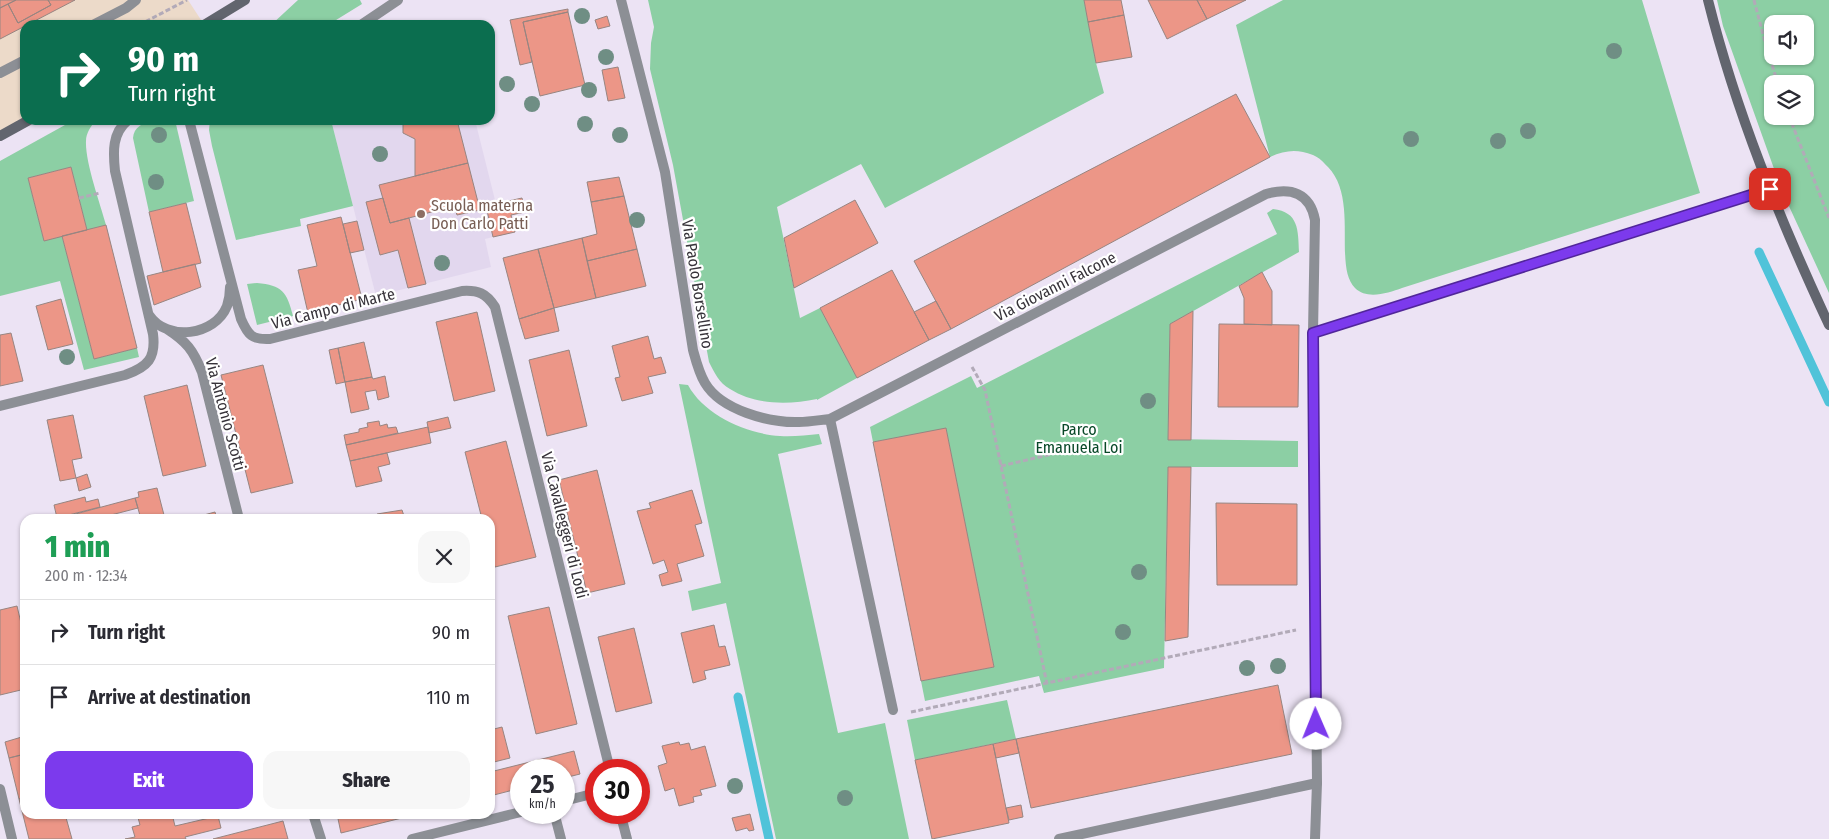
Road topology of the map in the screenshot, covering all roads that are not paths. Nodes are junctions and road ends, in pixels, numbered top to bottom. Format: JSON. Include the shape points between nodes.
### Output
{"nodes":[{"id":1,"x":136,"y":0,"type":"edge"},
{"id":2,"x":245,"y":0,"type":"edge"},
{"id":3,"x":398,"y":0,"type":"edge"},
{"id":4,"x":620,"y":0,"type":"edge"},
{"id":5,"x":1708,"y":0,"type":"edge"},
{"id":6,"x":103,"y":20,"type":"edge"},
{"id":7,"x":212,"y":20,"type":"edge"},
{"id":8,"x":368,"y":20,"type":"edge"},
{"id":9,"x":20,"y":63,"type":"edge"},
{"id":10,"x":0,"y":73,"type":"edge"},
{"id":11,"x":21,"y":125,"type":"edge"},
{"id":12,"x":122,"y":125,"type":"edge"},
{"id":13,"x":190,"y":125,"type":"edge"},
{"id":14,"x":0,"y":136,"type":"edge"},
{"id":15,"x":1770,"y":189,"type":"junction"},
{"id":16,"x":230,"y":278,"type":"junction"},
{"id":17,"x":482,"y":292,"type":"joint"},
{"id":18,"x":147,"y":312,"type":"junction"},
{"id":19,"x":1829,"y":325,"type":"edge"},
{"id":20,"x":167,"y":329,"type":"junction"},
{"id":21,"x":1313,"y":333,"type":"junction"},
{"id":22,"x":0,"y":406,"type":"edge"},
{"id":23,"x":830,"y":419,"type":"junction"},
{"id":24,"x":237,"y":514,"type":"edge"},
{"id":25,"x":893,"y":710,"type":"road end"},
{"id":26,"x":607,"y":759,"type":"edge"},
{"id":27,"x":1317,"y":783,"type":"junction"},
{"id":28,"x":0,"y":789,"type":"edge"},
{"id":29,"x":510,"y":815,"type":"edge"},
{"id":30,"x":495,"y":818,"type":"edge"},
{"id":31,"x":314,"y":819,"type":"edge"},
{"id":32,"x":493,"y":819,"type":"edge"},
{"id":33,"x":557,"y":824,"type":"edge"},
{"id":34,"x":623,"y":824,"type":"edge"},
{"id":35,"x":12,"y":839,"type":"edge"},
{"id":36,"x":320,"y":839,"type":"edge"},
{"id":37,"x":412,"y":839,"type":"edge"},
{"id":38,"x":561,"y":839,"type":"edge"},
{"id":39,"x":627,"y":839,"type":"edge"},
{"id":40,"x":1059,"y":839,"type":"edge"},
{"id":41,"x":1315,"y":839,"type":"edge"}],
"edges":[{"from":1,"to":6,"type":"street"},
{"from":2,"to":7,"type":"street"},
{"from":3,"to":8,"type":"street"},
{"from":4,"to":23,"type":"street","name":"Via Paolo Borsellino","via":[[665,172],[692,350],[706,384],[719,398],[738,410],[765,418],[798,422]]},
{"from":5,"to":15,"type":"street","via":[[1737,99]]},
{"from":9,"to":10,"type":"street"},
{"from":11,"to":14,"type":"street"},
{"from":12,"to":18,"type":"street","via":[[115,138],[115,171]]},
{"from":13,"to":16,"type":"street","name":"Via Campo di Marte"},
{"from":15,"to":19,"type":"street"},
{"from":15,"to":21,"type":"street"},
{"from":16,"to":17,"type":"street","name":"Via Campo di Marte","via":[[245,327],[257,339],[270,339],[462,291]]},
{"from":16,"to":20,"type":"street","name":"Via Campo di Marte","via":[[227,306],[212,324],[189,332]]},
{"from":17,"to":26,"type":"street","name":"Via Cavalleggeri di Lodi","via":[[495,307]]},
{"from":18,"to":20,"type":"street","via":[[158,326]]},
{"from":18,"to":22,"type":"street","via":[[154,350],[151,358],[137,371]]},
{"from":20,"to":24,"type":"street","name":"Via Antonio Scotti","via":[[187,344],[202,372]]},
{"from":21,"to":23,"type":"street","name":"Via Giovanni Falcone","via":[[1313,208],[1296,193],[1266,194]]},
{"from":21,"to":27,"type":"street"},
{"from":23,"to":25,"type":"street"},
{"from":27,"to":40,"type":"street"},
{"from":27,"to":41,"type":"street"},
{"from":28,"to":35,"type":"street"},
{"from":29,"to":30,"type":"street"},
{"from":31,"to":36,"type":"street"},
{"from":32,"to":37,"type":"street"},
{"from":33,"to":38,"type":"street"},
{"from":34,"to":39,"type":"street"}]}
